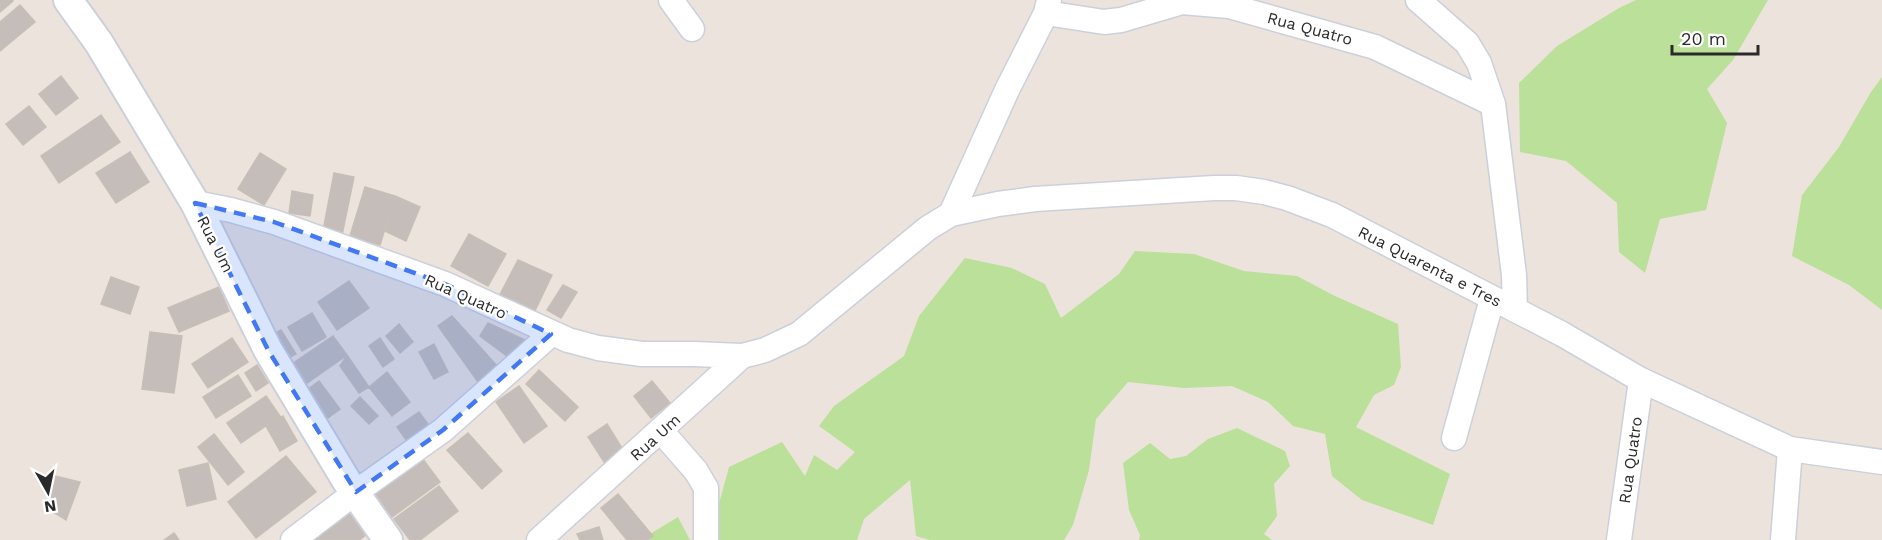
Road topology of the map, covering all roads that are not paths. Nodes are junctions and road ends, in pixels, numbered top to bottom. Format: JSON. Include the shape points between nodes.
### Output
{"nodes":[{"id":1,"x":68,"y":0,"type":"edge"},
{"id":2,"x":671,"y":0,"type":"edge"},
{"id":3,"x":1418,"y":0,"type":"edge"},
{"id":4,"x":1048,"y":7,"type":"edge"},
{"id":5,"x":692,"y":28,"type":"dead end"},
{"id":6,"x":1493,"y":104,"type":"junction"},
{"id":7,"x":195,"y":203,"type":"junction"},
{"id":8,"x":951,"y":214,"type":"junction"},
{"id":9,"x":1492,"y":298,"type":"junction"},
{"id":10,"x":1515,"y":310,"type":"junction"},
{"id":11,"x":551,"y":334,"type":"junction"},
{"id":12,"x":742,"y":357,"type":"junction"},
{"id":13,"x":1641,"y":380,"type":"junction"},
{"id":14,"x":662,"y":432,"type":"junction"},
{"id":15,"x":1454,"y":438,"type":"dead end"},
{"id":16,"x":1790,"y":448,"type":"junction"},
{"id":17,"x":1882,"y":462,"type":"edge"},
{"id":18,"x":356,"y":492,"type":"junction"},
{"id":19,"x":293,"y":540,"type":"edge"},
{"id":20,"x":388,"y":540,"type":"edge"},
{"id":21,"x":539,"y":540,"type":"edge"},
{"id":22,"x":706,"y":540,"type":"edge"},
{"id":23,"x":1619,"y":540,"type":"edge"},
{"id":24,"x":1783,"y":540,"type":"edge"}],
"edges":[{"from":1,"to":7,"type":"street","name":"Rua Um","via":[[99,43]]},
{"from":2,"to":5,"type":"street"},
{"from":3,"to":6,"type":"street","via":[[1467,43],[1479,63]]},
{"from":4,"to":6,"type":"street","name":"Rua Quatro","via":[[1104,22],[1182,2],[1229,6],[1375,47]]},
{"from":4,"to":8,"type":"street","name":"Rua Quatro"},
{"from":6,"to":10,"type":"street"},
{"from":7,"to":11,"type":"street","name":"Rua Quatro","via":[[274,222],[445,284]]},
{"from":7,"to":18,"type":"street","name":"Rua Um","via":[[268,350]]},
{"from":8,"to":9,"type":"street","name":"Rua Quarenta e Tres","via":[[1035,199],[1214,188],[1264,192],[1332,215]]},
{"from":8,"to":12,"type":"street","via":[[928,228],[799,334]]},
{"from":9,"to":10,"type":"street","name":"Rua Quarenta e Tres"},
{"from":9,"to":15,"type":"street"},
{"from":10,"to":13,"type":"street","name":"Rua Quarenta e Tres"},
{"from":11,"to":12,"type":"street","name":"Rua Quatro","via":[[598,348],[642,354]]},
{"from":11,"to":18,"type":"street","via":[[443,430]]},
{"from":12,"to":14,"type":"street","name":"Rua Um"},
{"from":13,"to":16,"type":"street","name":"Rua Quarenta e Tres"},
{"from":13,"to":23,"type":"street","name":"Rua Quatro"},
{"from":14,"to":21,"type":"street","name":"Rua Um"},
{"from":14,"to":22,"type":"street","via":[[706,488]]},
{"from":16,"to":17,"type":"street","name":"Rua Quarenta e Tres"},
{"from":16,"to":24,"type":"street"},
{"from":18,"to":19,"type":"street"},
{"from":18,"to":20,"type":"street","name":"Rua Um"}]}
